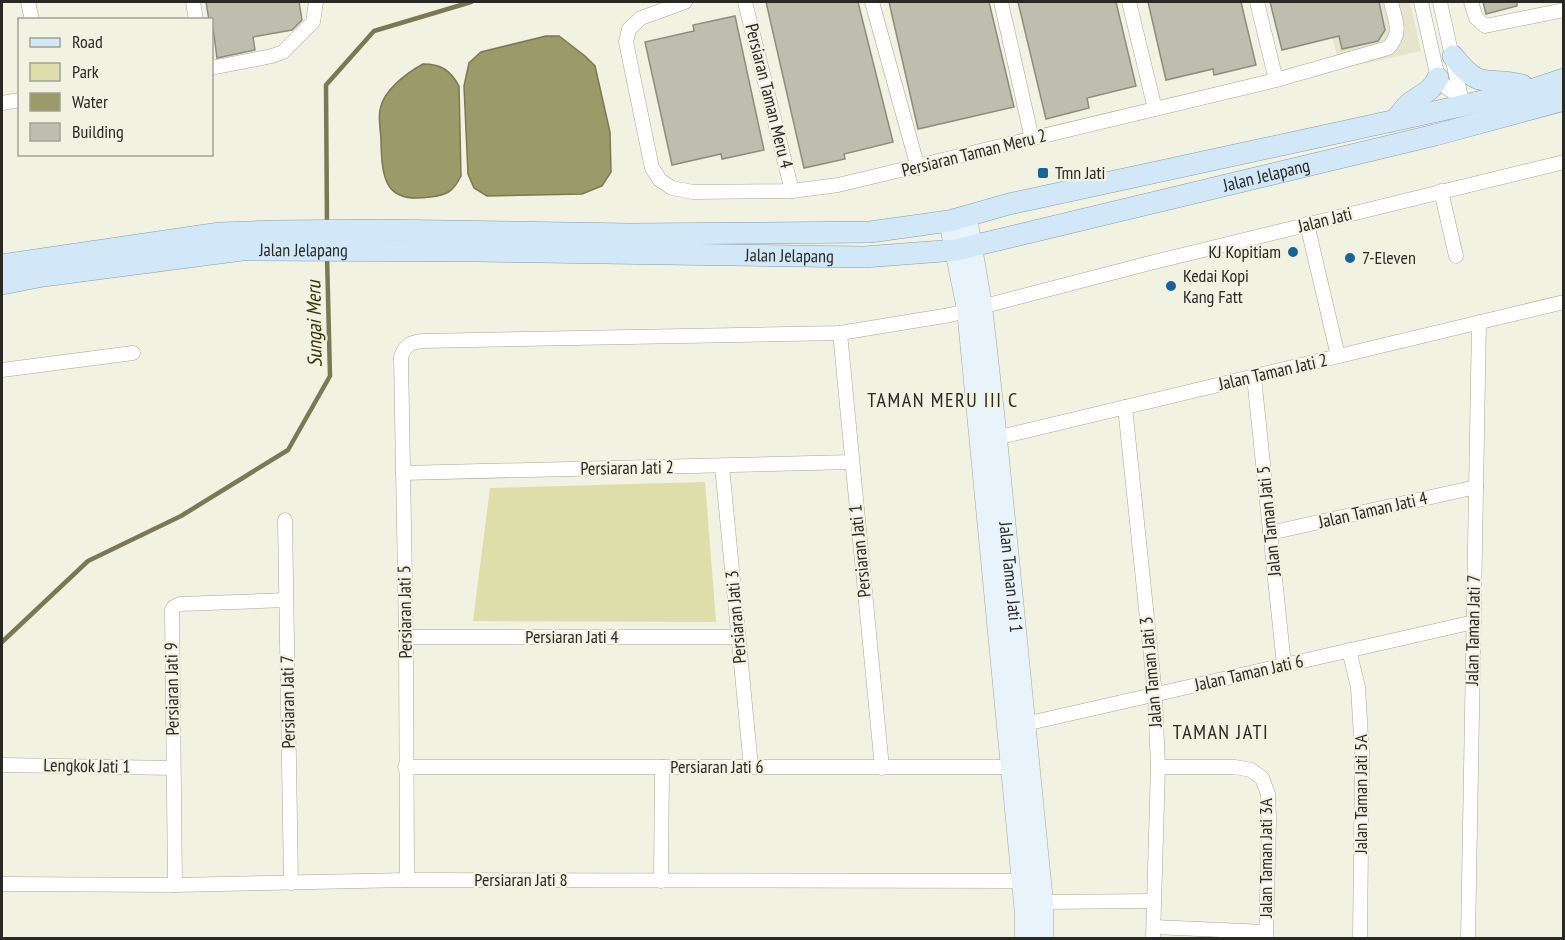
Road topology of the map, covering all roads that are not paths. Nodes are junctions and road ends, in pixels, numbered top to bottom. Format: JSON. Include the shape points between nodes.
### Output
{"nodes":[{"id":1,"x":28,"y":2,"type":"edge"},
{"id":2,"x":193,"y":2,"type":"edge"},
{"id":3,"x":316,"y":2,"type":"edge"},
{"id":4,"x":685,"y":2,"type":"edge"},
{"id":5,"x":745,"y":2,"type":"edge"},
{"id":6,"x":872,"y":2,"type":"edge"},
{"id":7,"x":1001,"y":2,"type":"edge"},
{"id":8,"x":1129,"y":2,"type":"edge"},
{"id":9,"x":1257,"y":2,"type":"edge"},
{"id":10,"x":1391,"y":2,"type":"edge"},
{"id":11,"x":1421,"y":2,"type":"edge"},
{"id":12,"x":1440,"y":2,"type":"edge"},
{"id":13,"x":1471,"y":2,"type":"edge"},
{"id":14,"x":1563,"y":10,"type":"edge"},
{"id":15,"x":32,"y":18,"type":"edge"},
{"id":16,"x":196,"y":18,"type":"edge"},
{"id":17,"x":1453,"y":56,"type":"junction"},
{"id":18,"x":213,"y":66,"type":"edge"},
{"id":19,"x":1438,"y":78,"type":"junction"},
{"id":20,"x":1563,"y":79,"type":"edge"},
{"id":21,"x":1276,"y":80,"type":"junction"},
{"id":22,"x":1534,"y":89,"type":"junction"},
{"id":23,"x":1563,"y":93,"type":"edge"},
{"id":24,"x":18,"y":100,"type":"edge"},
{"id":25,"x":1563,"y":100,"type":"edge"},
{"id":26,"x":2,"y":103,"type":"edge"},
{"id":27,"x":1464,"y":103,"type":"junction"},
{"id":28,"x":1155,"y":109,"type":"junction"},
{"id":29,"x":1397,"y":118,"type":"junction"},
{"id":30,"x":1456,"y":129,"type":"junction"},
{"id":31,"x":1032,"y":139,"type":"junction"},
{"id":32,"x":1563,"y":162,"type":"edge"},
{"id":33,"x":918,"y":168,"type":"junction"},
{"id":34,"x":792,"y":190,"type":"junction"},
{"id":35,"x":1441,"y":191,"type":"junction"},
{"id":36,"x":958,"y":219,"type":"junction"},
{"id":37,"x":1307,"y":224,"type":"junction"},
{"id":38,"x":277,"y":240,"type":"junction"},
{"id":39,"x":964,"y":248,"type":"junction"},
{"id":40,"x":1456,"y":256,"type":"dead end"},
{"id":41,"x":2,"y":265,"type":"edge"},
{"id":42,"x":2,"y":284,"type":"edge"},
{"id":43,"x":1563,"y":302,"type":"edge"},
{"id":44,"x":974,"y":308,"type":"junction"},
{"id":45,"x":1479,"y":322,"type":"junction"},
{"id":46,"x":840,"y":333,"type":"junction"},
{"id":47,"x":406,"y":346,"type":"joint"},
{"id":48,"x":133,"y":353,"type":"dead end"},
{"id":49,"x":1338,"y":356,"type":"junction"},
{"id":50,"x":2,"y":370,"type":"edge"},
{"id":51,"x":1254,"y":377,"type":"junction"},
{"id":52,"x":1125,"y":407,"type":"junction"},
{"id":53,"x":989,"y":440,"type":"junction"},
{"id":54,"x":851,"y":462,"type":"junction"},
{"id":55,"x":722,"y":466,"type":"junction"},
{"id":56,"x":403,"y":472,"type":"junction"},
{"id":57,"x":1476,"y":487,"type":"junction"},
{"id":58,"x":285,"y":520,"type":"dead end"},
{"id":59,"x":1270,"y":533,"type":"junction"},
{"id":60,"x":286,"y":600,"type":"junction"},
{"id":61,"x":1474,"y":622,"type":"junction"},
{"id":62,"x":406,"y":637,"type":"junction"},
{"id":63,"x":738,"y":637,"type":"junction"},
{"id":64,"x":1349,"y":650,"type":"junction"},
{"id":65,"x":1284,"y":665,"type":"junction"},
{"id":66,"x":1155,"y":694,"type":"junction"},
{"id":67,"x":1025,"y":724,"type":"junction"},
{"id":68,"x":2,"y":765,"type":"edge"},
{"id":69,"x":405,"y":767,"type":"junction"},
{"id":70,"x":662,"y":767,"type":"junction"},
{"id":71,"x":751,"y":767,"type":"junction"},
{"id":72,"x":1021,"y":767,"type":"junction"},
{"id":73,"x":1158,"y":767,"type":"junction"},
{"id":74,"x":173,"y":768,"type":"junction"},
{"id":75,"x":882,"y":768,"type":"junction"},
{"id":76,"x":407,"y":880,"type":"junction"},
{"id":77,"x":661,"y":880,"type":"junction"},
{"id":78,"x":291,"y":883,"type":"junction"},
{"id":79,"x":2,"y":884,"type":"edge"},
{"id":80,"x":175,"y":885,"type":"junction"},
{"id":81,"x":1035,"y":888,"type":"junction"},
{"id":82,"x":1154,"y":900,"type":"junction"},
{"id":83,"x":1154,"y":933,"type":"edge"},
{"id":84,"x":1266,"y":935,"type":"edge"},
{"id":85,"x":1025,"y":939,"type":"edge"},
{"id":86,"x":1043,"y":939,"type":"edge"},
{"id":87,"x":1360,"y":939,"type":"edge"},
{"id":88,"x":1468,"y":939,"type":"edge"}],
"edges":[{"from":1,"to":15,"type":"street"},
{"from":2,"to":16,"type":"street"},
{"from":3,"to":18,"type":"street","via":[[313,22],[283,52]]},
{"from":4,"to":34,"type":"street","name":"Persiaran Taman Meru 2","via":[[641,18],[629,29],[626,42],[652,168],[672,188],[693,192]]},
{"from":5,"to":34,"type":"street","name":"Persiaran Taman Meru 4"},
{"from":6,"to":33,"type":"street"},
{"from":7,"to":31,"type":"street"},
{"from":8,"to":28,"type":"street"},
{"from":9,"to":21,"type":"street"},
{"from":10,"to":21,"type":"street","name":"Persiaran Taman Meru 2","via":[[1397,29],[1388,48]]},
{"from":11,"to":19,"type":"street"},
{"from":12,"to":17,"type":"street"},
{"from":13,"to":14,"type":"street","via":[[1476,18],[1485,26]]},
{"from":17,"to":22,"type":"main road","via":[[1471,76],[1483,81]]},
{"from":17,"to":27,"type":"street"},
{"from":19,"to":27,"type":"street"},
{"from":19,"to":29,"type":"main road","via":[[1434,87],[1408,104]]},
{"from":20,"to":22,"type":"main road","name":"Jalan Jelapang"},
{"from":21,"to":28,"type":"street","name":"Persiaran Taman Meru 2"},
{"from":22,"to":27,"type":"main road","name":"Jalan Jelapang"},
{"from":23,"to":27,"type":"street","via":[[1495,110],[1484,111]]},
{"from":24,"to":26,"type":"street"},
{"from":25,"to":30,"type":"main road","name":"Jalan Jelapang"},
{"from":27,"to":29,"type":"main road","name":"Jalan Jelapang"},
{"from":27,"to":30,"type":"street"},
{"from":28,"to":31,"type":"street","name":"Persiaran Taman Meru 2"},
{"from":29,"to":36,"type":"main road","name":"Jalan Jelapang","via":[[1009,204]]},
{"from":30,"to":39,"type":"main road","name":"Jalan Jelapang"},
{"from":31,"to":33,"type":"street","name":"Persiaran Taman Meru 2"},
{"from":32,"to":35,"type":"street","name":"Jalan Jati"},
{"from":33,"to":34,"type":"street","name":"Persiaran Taman Meru 2"},
{"from":35,"to":37,"type":"street","name":"Jalan Jati"},
{"from":35,"to":40,"type":"street"},
{"from":36,"to":38,"type":"main road","name":"Jalan Jelapang","via":[[870,232],[383,230]]},
{"from":36,"to":39,"type":"street","name":"Jalan Taman Jati 1"},
{"from":37,"to":44,"type":"street","name":"Jalan Jati"},
{"from":37,"to":49,"type":"street"},
{"from":38,"to":39,"type":"main road","name":"Jalan Jelapang","via":[[392,252],[864,257]]},
{"from":38,"to":41,"type":"main road","name":"Jalan Jelapang","via":[[220,233]]},
{"from":38,"to":42,"type":"main road","name":"Jalan Jelapang"},
{"from":39,"to":44,"type":"street","name":"Jalan Taman Jati 1"},
{"from":43,"to":45,"type":"street","name":"Jalan Taman Jati 2"},
{"from":44,"to":46,"type":"street","name":"Jalan Jati"},
{"from":44,"to":53,"type":"street","name":"Jalan Taman Jati 1"},
{"from":45,"to":49,"type":"street","name":"Jalan Taman Jati 2"},
{"from":45,"to":57,"type":"street","name":"Jalan Taman Jati 7"},
{"from":46,"to":47,"type":"street","name":"Jalan Jati","via":[[423,341]]},
{"from":46,"to":54,"type":"street","name":"Persiaran Jati 1"},
{"from":47,"to":56,"type":"street","name":"Persiaran Jati 5","via":[[400,357]]},
{"from":48,"to":50,"type":"street"},
{"from":49,"to":51,"type":"street","name":"Jalan Taman Jati 2"},
{"from":51,"to":52,"type":"street","name":"Jalan Taman Jati 2"},
{"from":51,"to":59,"type":"street","name":"Jalan Taman Jati 5"},
{"from":52,"to":53,"type":"street","name":"Jalan Taman Jati 2"},
{"from":52,"to":66,"type":"street","name":"Jalan Taman Jati 3"},
{"from":53,"to":67,"type":"street","name":"Jalan Taman Jati 1"},
{"from":53,"to":72,"type":"street","name":"Jalan Taman Jati 1"},
{"from":54,"to":55,"type":"street","name":"Persiaran Jati 2"},
{"from":54,"to":75,"type":"street","name":"Persiaran Jati 1"},
{"from":55,"to":56,"type":"street","name":"Persiaran Jati 2"},
{"from":55,"to":63,"type":"street","name":"Persiaran Jati 3"},
{"from":56,"to":62,"type":"street","name":"Persiaran Jati 5"},
{"from":57,"to":59,"type":"street","name":"Jalan Taman Jati 4"},
{"from":57,"to":61,"type":"street","name":"Jalan Taman Jati 7"},
{"from":58,"to":60,"type":"street","name":"Persiaran Jati 7"},
{"from":59,"to":65,"type":"street","name":"Jalan Taman Jati 5"},
{"from":60,"to":74,"type":"street","name":"Persiaran Jati 9","via":[[180,603],[174,607]]},
{"from":60,"to":78,"type":"street","name":"Persiaran Jati 7"},
{"from":61,"to":64,"type":"street","name":"Jalan Taman Jati 6"},
{"from":61,"to":88,"type":"street","name":"Jalan Taman Jati 7"},
{"from":62,"to":63,"type":"street","name":"Persiaran Jati 4"},
{"from":62,"to":69,"type":"street","name":"Persiaran Jati 5"},
{"from":63,"to":71,"type":"street","name":"Persiaran Jati 3"},
{"from":64,"to":65,"type":"street","name":"Jalan Taman Jati 6"},
{"from":64,"to":87,"type":"street","name":"Jalan Taman Jati 5A","via":[[1358,687],[1362,754]]},
{"from":65,"to":66,"type":"street","name":"Jalan Taman Jati 6"},
{"from":66,"to":67,"type":"street","name":"Jalan Taman Jati 6"},
{"from":66,"to":73,"type":"street","name":"Jalan Taman Jati 3"},
{"from":67,"to":72,"type":"street","name":"Jalan Taman Jati 1"},
{"from":68,"to":74,"type":"street","name":"Lengkok Jati 1"},
{"from":69,"to":70,"type":"street","name":"Persiaran Jati 6"},
{"from":69,"to":76,"type":"street","name":"Persiaran Jati 5"},
{"from":70,"to":71,"type":"street","name":"Persiaran Jati 6"},
{"from":70,"to":77,"type":"street"},
{"from":71,"to":75,"type":"street","name":"Persiaran Jati 6"},
{"from":72,"to":75,"type":"street","name":"Persiaran Jati 6"},
{"from":72,"to":81,"type":"street","name":"Jalan Taman Jati 1"},
{"from":73,"to":82,"type":"street","name":"Jalan Taman Jati 3"},
{"from":73,"to":84,"type":"street","name":"Jalan Taman Jati 3A","via":[[1235,767],[1251,770],[1262,778],[1268,794],[1269,819]]},
{"from":74,"to":80,"type":"street","name":"Persiaran Jati 9"},
{"from":76,"to":77,"type":"street","name":"Persiaran Jati 8"},
{"from":76,"to":78,"type":"street","name":"Persiaran Jati 8"},
{"from":77,"to":81,"type":"street","name":"Persiaran Jati 8"},
{"from":78,"to":80,"type":"street","name":"Persiaran Jati 8"},
{"from":79,"to":80,"type":"street","name":"Persiaran Jati 8"},
{"from":81,"to":82,"type":"street","name":"Persiaran Jati 8"},
{"from":81,"to":85,"type":"street","name":"Jalan Taman Jati 1"},
{"from":81,"to":86,"type":"street","name":"Jalan Taman Jati 1"},
{"from":82,"to":83,"type":"street","name":"Jalan Taman Jati 3"},
{"from":83,"to":84,"type":"street"}]}
